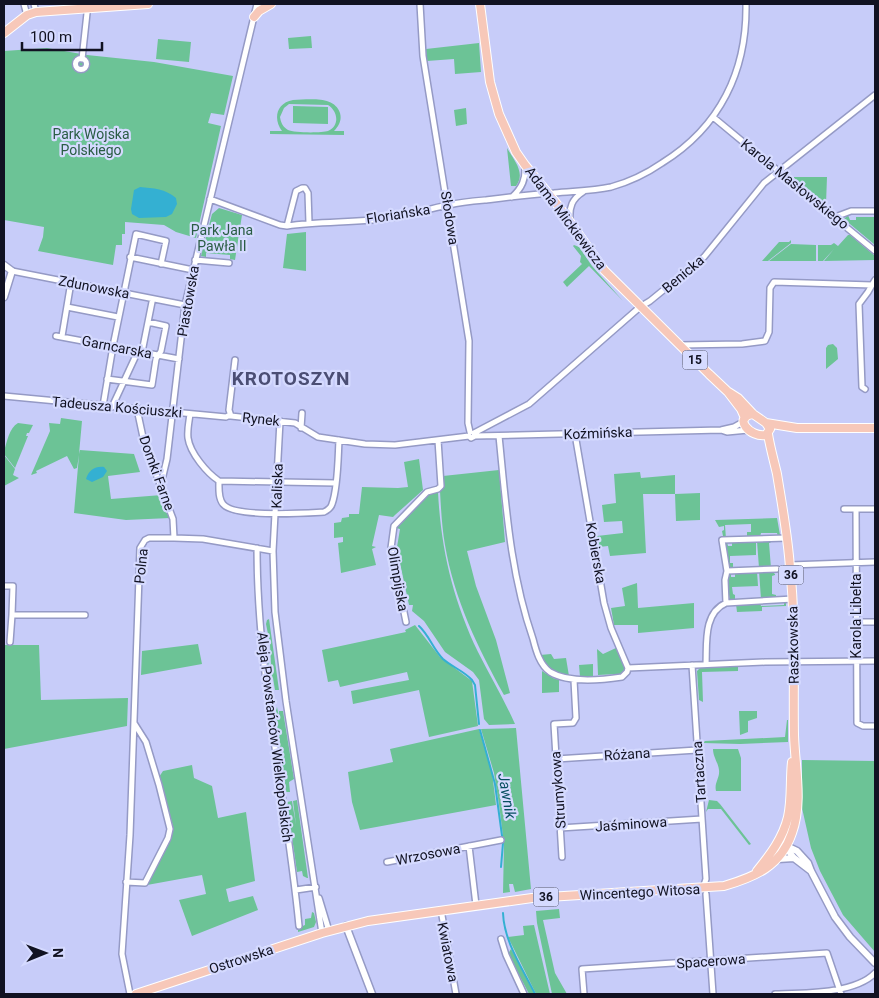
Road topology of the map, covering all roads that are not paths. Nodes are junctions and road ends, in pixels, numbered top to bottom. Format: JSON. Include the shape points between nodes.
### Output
{"nodes":[{"id":1,"x":24,"y":4,"type":"edge"},
{"id":2,"x":148,"y":4,"type":"edge"},
{"id":3,"x":257,"y":4,"type":"edge"},
{"id":4,"x":272,"y":4,"type":"edge"},
{"id":5,"x":420,"y":4,"type":"edge"},
{"id":6,"x":480,"y":4,"type":"edge"},
{"id":7,"x":746,"y":4,"type":"edge"},
{"id":8,"x":87,"y":6,"type":"edge"},
{"id":9,"x":35,"y":8,"type":"edge"},
{"id":10,"x":27,"y":15,"type":"junction"},
{"id":11,"x":254,"y":17,"type":"junction"},
{"id":12,"x":4,"y":33,"type":"edge"},
{"id":13,"x":82,"y":59,"type":"dead end"},
{"id":14,"x":875,"y":95,"type":"edge"},
{"id":15,"x":713,"y":117,"type":"junction"},
{"id":16,"x":525,"y":165,"type":"junction"},
{"id":17,"x":779,"y":171,"type":"junction"},
{"id":18,"x":586,"y":190,"type":"junction"},
{"id":19,"x":549,"y":193,"type":"junction"},
{"id":20,"x":511,"y":197,"type":"junction"},
{"id":21,"x":210,"y":199,"type":"junction"},
{"id":22,"x":448,"y":205,"type":"junction"},
{"id":23,"x":875,"y":211,"type":"edge"},
{"id":24,"x":835,"y":217,"type":"junction"},
{"id":25,"x":570,"y":222,"type":"junction"},
{"id":26,"x":311,"y":223,"type":"junction"},
{"id":27,"x":287,"y":226,"type":"junction"},
{"id":28,"x":875,"y":252,"type":"edge"},
{"id":29,"x":130,"y":257,"type":"junction"},
{"id":30,"x":195,"y":260,"type":"junction"},
{"id":31,"x":229,"y":263,"type":"dead end"},
{"id":32,"x":161,"y":264,"type":"junction"},
{"id":33,"x":4,"y":265,"type":"edge"},
{"id":34,"x":193,"y":270,"type":"junction"},
{"id":35,"x":12,"y":271,"type":"junction"},
{"id":36,"x":71,"y":282,"type":"junction"},
{"id":37,"x":874,"y":282,"type":"edge"},
{"id":38,"x":124,"y":293,"type":"junction"},
{"id":39,"x":4,"y":297,"type":"edge"},
{"id":40,"x":152,"y":302,"type":"dead end"},
{"id":41,"x":185,"y":305,"type":"junction"},
{"id":42,"x":67,"y":307,"type":"junction"},
{"id":43,"x":640,"y":307,"type":"junction"},
{"id":44,"x":118,"y":317,"type":"junction"},
{"id":45,"x":148,"y":322,"type":"junction"},
{"id":46,"x":56,"y":336,"type":"dead end"},
{"id":47,"x":62,"y":336,"type":"junction"},
{"id":48,"x":679,"y":345,"type":"junction"},
{"id":49,"x":113,"y":346,"type":"junction"},
{"id":50,"x":140,"y":352,"type":"junction"},
{"id":51,"x":158,"y":355,"type":"junction"},
{"id":52,"x":179,"y":359,"type":"junction"},
{"id":53,"x":235,"y":360,"type":"dead end"},
{"id":54,"x":107,"y":380,"type":"junction"},
{"id":55,"x":124,"y":382,"type":"junction"},
{"id":56,"x":865,"y":389,"type":"dead end"},
{"id":57,"x":727,"y":391,"type":"junction"},
{"id":58,"x":4,"y":396,"type":"edge"},
{"id":59,"x":103,"y":406,"type":"junction"},
{"id":60,"x":112,"y":407,"type":"junction"},
{"id":61,"x":137,"y":409,"type":"junction"},
{"id":62,"x":172,"y":412,"type":"junction"},
{"id":63,"x":302,"y":413,"type":"dead end"},
{"id":64,"x":190,"y":414,"type":"junction"},
{"id":65,"x":230,"y":414,"type":"junction"},
{"id":66,"x":752,"y":414,"type":"junction"},
{"id":67,"x":744,"y":420,"type":"junction"},
{"id":68,"x":280,"y":421,"type":"junction"},
{"id":69,"x":766,"y":423,"type":"junction"},
{"id":70,"x":301,"y":428,"type":"junction"},
{"id":71,"x":797,"y":428,"type":"junction"},
{"id":72,"x":875,"y":428,"type":"edge"},
{"id":73,"x":721,"y":430,"type":"junction"},
{"id":74,"x":748,"y":430,"type":"junction"},
{"id":75,"x":768,"y":433,"type":"junction"},
{"id":76,"x":472,"y":434,"type":"junction"},
{"id":77,"x":576,"y":434,"type":"junction"},
{"id":78,"x":759,"y":435,"type":"junction"},
{"id":79,"x":498,"y":436,"type":"junction"},
{"id":80,"x":339,"y":440,"type":"junction"},
{"id":81,"x":436,"y":440,"type":"junction"},
{"id":82,"x":218,"y":481,"type":"junction"},
{"id":83,"x":277,"y":482,"type":"junction"},
{"id":84,"x":336,"y":483,"type":"junction"},
{"id":85,"x":161,"y":484,"type":"junction"},
{"id":86,"x":778,"y":490,"type":"junction"},
{"id":87,"x":844,"y":509,"type":"dead end"},
{"id":88,"x":856,"y":509,"type":"junction"},
{"id":89,"x":875,"y":509,"type":"edge"},
{"id":90,"x":276,"y":514,"type":"junction"},
{"id":91,"x":174,"y":538,"type":"junction"},
{"id":92,"x":787,"y":538,"type":"junction"},
{"id":93,"x":257,"y":548,"type":"junction"},
{"id":94,"x":273,"y":551,"type":"junction"},
{"id":95,"x":875,"y":562,"type":"edge"},
{"id":96,"x":856,"y":563,"type":"junction"},
{"id":97,"x":790,"y":565,"type":"junction"},
{"id":98,"x":777,"y":568,"type":"dead end"},
{"id":99,"x":727,"y":571,"type":"junction"},
{"id":100,"x":4,"y":586,"type":"edge"},
{"id":101,"x":793,"y":599,"type":"junction"},
{"id":102,"x":726,"y":603,"type":"junction"},
{"id":103,"x":12,"y":615,"type":"junction"},
{"id":104,"x":85,"y":615,"type":"dead end"},
{"id":105,"x":406,"y":622,"type":"dead end"},
{"id":106,"x":856,"y":622,"type":"junction"},
{"id":107,"x":875,"y":622,"type":"edge"},
{"id":108,"x":10,"y":642,"type":"dead end"},
{"id":109,"x":794,"y":661,"type":"junction"},
{"id":110,"x":856,"y":661,"type":"junction"},
{"id":111,"x":875,"y":661,"type":"edge"},
{"id":112,"x":706,"y":664,"type":"junction"},
{"id":113,"x":692,"y":665,"type":"junction"},
{"id":114,"x":628,"y":668,"type":"junction"},
{"id":115,"x":574,"y":680,"type":"junction"},
{"id":116,"x":134,"y":722,"type":"junction"},
{"id":117,"x":875,"y":726,"type":"edge"},
{"id":118,"x":795,"y":742,"type":"junction"},
{"id":119,"x":697,"y":750,"type":"junction"},
{"id":120,"x":556,"y":759,"type":"junction"},
{"id":121,"x":702,"y":819,"type":"junction"},
{"id":122,"x":560,"y":828,"type":"junction"},
{"id":123,"x":792,"y":835,"type":"junction"},
{"id":124,"x":501,"y":840,"type":"dead end"},
{"id":125,"x":782,"y":844,"type":"junction"},
{"id":126,"x":469,"y":846,"type":"junction"},
{"id":127,"x":797,"y":851,"type":"junction"},
{"id":128,"x":562,"y":857,"type":"dead end"},
{"id":129,"x":794,"y":858,"type":"junction"},
{"id":130,"x":778,"y":859,"type":"junction"},
{"id":131,"x":387,"y":862,"type":"dead end"},
{"id":132,"x":811,"y":871,"type":"junction"},
{"id":133,"x":755,"y":875,"type":"junction"},
{"id":134,"x":126,"y":882,"type":"junction"},
{"id":135,"x":316,"y":887,"type":"junction"},
{"id":136,"x":296,"y":890,"type":"junction"},
{"id":137,"x":707,"y":890,"type":"junction"},
{"id":138,"x":476,"y":905,"type":"junction"},
{"id":139,"x":441,"y":910,"type":"junction"},
{"id":140,"x":299,"y":926,"type":"dead end"},
{"id":141,"x":346,"y":926,"type":"junction"},
{"id":142,"x":326,"y":932,"type":"junction"},
{"id":143,"x":501,"y":939,"type":"dead end"},
{"id":144,"x":711,"y":961,"type":"junction"},
{"id":145,"x":875,"y":963,"type":"edge"},
{"id":146,"x":875,"y":973,"type":"edge"},
{"id":147,"x":840,"y":991,"type":"edge"},
{"id":148,"x":130,"y":994,"type":"edge"},
{"id":149,"x":136,"y":994,"type":"edge"},
{"id":150,"x":372,"y":994,"type":"edge"},
{"id":151,"x":456,"y":994,"type":"edge"},
{"id":152,"x":524,"y":994,"type":"edge"},
{"id":153,"x":584,"y":994,"type":"edge"},
{"id":154,"x":713,"y":994,"type":"edge"},
{"id":155,"x":775,"y":994,"type":"edge"}],
"edges":[{"from":1,"to":10,"type":"street"},
{"from":2,"to":8,"type":"main road"},
{"from":3,"to":11,"type":"street","name":"Piastowska"},
{"from":4,"to":11,"type":"main road"},
{"from":5,"to":22,"type":"street","name":"Słodowa","via":[[422,40]]},
{"from":6,"to":16,"type":"main road","name":"Adama Mickiewicza","number":"15","via":[[488,72],[496,105]]},
{"from":7,"to":15,"type":"street","name":"Floriańska","via":[[741,58],[727,94]]},
{"from":8,"to":9,"type":"main road"},
{"from":8,"to":13,"type":"street"},
{"from":9,"to":10,"type":"main road"},
{"from":10,"to":12,"type":"main road"},
{"from":11,"to":21,"type":"street","name":"Piastowska"},
{"from":14,"to":17,"type":"street","name":"Benicka"},
{"from":15,"to":17,"type":"street","name":"Karola Masłowskiego"},
{"from":15,"to":18,"type":"street","name":"Floriańska","via":[[681,150],[650,171],[627,182]]},
{"from":16,"to":19,"type":"main road","name":"Adama Mickiewicza","number":"15"},
{"from":16,"to":20,"type":"street","via":[[524,182]]},
{"from":17,"to":24,"type":"street","name":"Karola Masłowskiego"},
{"from":17,"to":43,"type":"street","name":"Benicka","via":[[750,199],[704,257]]},
{"from":18,"to":19,"type":"street","name":"Floriańska"},
{"from":18,"to":25,"type":"street","via":[[570,206]]},
{"from":19,"to":20,"type":"street","name":"Floriańska"},
{"from":19,"to":25,"type":"main road","name":"Adama Mickiewicza","number":"15"},
{"from":20,"to":22,"type":"street","name":"Floriańska"},
{"from":21,"to":27,"type":"street","name":"Floriańska"},
{"from":21,"to":30,"type":"street","name":"Piastowska"},
{"from":22,"to":26,"type":"street","name":"Floriańska","via":[[397,217]]},
{"from":22,"to":76,"type":"street","name":"Słodowa","via":[[469,341],[468,423]]},
{"from":23,"to":24,"type":"street","via":[[851,211]]},
{"from":24,"to":28,"type":"street","name":"Karola Masłowskiego"},
{"from":25,"to":43,"type":"main road","name":"Adama Mickiewicza","number":"15","via":[[604,270]]},
{"from":26,"to":27,"type":"street","name":"Floriańska"},
{"from":26,"to":27,"type":"street","via":[[308,193],[302,188],[296,191]]},
{"from":29,"to":32,"type":"street"},
{"from":29,"to":32,"type":"street","via":[[136,234],[166,241]]},
{"from":29,"to":38,"type":"street"},
{"from":30,"to":31,"type":"street"},
{"from":30,"to":34,"type":"street","name":"Piastowska"},
{"from":32,"to":34,"type":"street"},
{"from":33,"to":35,"type":"street","name":"Zdunowska"},
{"from":34,"to":41,"type":"street","name":"Piastowska"},
{"from":35,"to":36,"type":"street","name":"Zdunowska"},
{"from":35,"to":39,"type":"street"},
{"from":36,"to":38,"type":"street","name":"Zdunowska"},
{"from":36,"to":42,"type":"street"},
{"from":37,"to":48,"type":"street","via":[[774,282],[770,288],[769,332],[765,341]]},
{"from":37,"to":56,"type":"street","via":[[859,304],[862,387]]},
{"from":38,"to":41,"type":"street","name":"Zdunowska"},
{"from":38,"to":44,"type":"street"},
{"from":40,"to":45,"type":"street"},
{"from":41,"to":52,"type":"street","name":"Piastowska"},
{"from":42,"to":44,"type":"street"},
{"from":42,"to":47,"type":"street"},
{"from":43,"to":48,"type":"main road","name":"Adama Mickiewicza","number":"15"},
{"from":43,"to":76,"type":"street","name":"Benicka","via":[[529,404]]},
{"from":44,"to":49,"type":"street"},
{"from":45,"to":50,"type":"street"},
{"from":45,"to":51,"type":"street","via":[[166,326]]},
{"from":46,"to":47,"type":"street","name":"Garncarska"},
{"from":47,"to":49,"type":"street","name":"Garncarska"},
{"from":48,"to":57,"type":"main road","name":"Adama Mickiewicza","number":"15"},
{"from":49,"to":50,"type":"street","name":"Garncarska"},
{"from":49,"to":54,"type":"street"},
{"from":50,"to":51,"type":"street","name":"Garncarska"},
{"from":50,"to":55,"type":"street"},
{"from":51,"to":52,"type":"street","name":"Garncarska"},
{"from":51,"to":55,"type":"street","via":[[152,385]]},
{"from":52,"to":62,"type":"street","name":"Piastowska"},
{"from":53,"to":65,"type":"street","name":"Rynek"},
{"from":54,"to":55,"type":"street"},
{"from":54,"to":59,"type":"street"},
{"from":55,"to":60,"type":"street"},
{"from":57,"to":66,"type":"main road","name":"Adama Mickiewicza","number":"15"},
{"from":57,"to":67,"type":"main road","name":"Adama Mickiewicza","number":"15","via":[[741,408]]},
{"from":58,"to":59,"type":"street","name":"Tadeusza Kościuszki"},
{"from":59,"to":60,"type":"street","name":"Tadeusza Kościuszki"},
{"from":60,"to":61,"type":"street","name":"Tadeusza Kościuszki"},
{"from":61,"to":62,"type":"street","name":"Tadeusza Kościuszki"},
{"from":61,"to":85,"type":"street","name":"Domki Farne","via":[[144,442]]},
{"from":62,"to":64,"type":"street","name":"Tadeusza Kościuszki"},
{"from":62,"to":85,"type":"street","name":"Piastowska"},
{"from":63,"to":70,"type":"street"},
{"from":64,"to":65,"type":"street","name":"Tadeusza Kościuszki","via":[[226,417]]},
{"from":64,"to":82,"type":"street","via":[[189,443],[197,458]]},
{"from":65,"to":68,"type":"street","name":"Rynek"},
{"from":66,"to":67,"type":"main road"},
{"from":66,"to":69,"type":"main road","number":"15"},
{"from":67,"to":73,"type":"street","name":"Koźmińska"},
{"from":67,"to":74,"type":"main road","number":"15"},
{"from":68,"to":70,"type":"street","name":"Rynek","via":[[295,423]]},
{"from":68,"to":83,"type":"street","name":"Kaliska"},
{"from":69,"to":71,"type":"main road","number":"15"},
{"from":69,"to":75,"type":"main road","name":"Raszkowska","via":[[770,427]]},
{"from":70,"to":80,"type":"street","name":"Koźmińska","via":[[318,438]]},
{"from":71,"to":72,"type":"main road","number":"15"},
{"from":71,"to":75,"type":"main road","number":"15"},
{"from":73,"to":74,"type":"street","name":"Koźmińska"},
{"from":73,"to":77,"type":"street","name":"Koźmińska"},
{"from":74,"to":78,"type":"main road"},
{"from":75,"to":78,"type":"main road","number":"15"},
{"from":75,"to":86,"type":"main road","name":"Raszkowska","number":"36"},
{"from":76,"to":79,"type":"street","name":"Koźmińska"},
{"from":76,"to":81,"type":"street","name":"Koźmińska"},
{"from":77,"to":79,"type":"street","name":"Koźmińska"},
{"from":77,"to":114,"type":"street","name":"Kobierska","via":[[604,603]]},
{"from":78,"to":86,"type":"main road","name":"Raszkowska","number":"36"},
{"from":79,"to":115,"type":"street","via":[[510,550],[528,627],[543,666],[552,673]]},
{"from":80,"to":81,"type":"street","name":"Koźmińska","via":[[384,445]]},
{"from":80,"to":84,"type":"street"},
{"from":81,"to":105,"type":"street","name":"Olimpijska","via":[[440,486],[426,493],[396,524],[391,546]]},
{"from":82,"to":83,"type":"street"},
{"from":82,"to":90,"type":"street","via":[[221,499],[227,508]]},
{"from":83,"to":84,"type":"street"},
{"from":83,"to":90,"type":"street","name":"Kaliska"},
{"from":84,"to":90,"type":"street","via":[[328,510]]},
{"from":85,"to":91,"type":"street","name":"Domki Farne","via":[[173,519]]},
{"from":86,"to":92,"type":"main road","name":"Raszkowska","number":"36"},
{"from":87,"to":88,"type":"street"},
{"from":88,"to":89,"type":"street"},
{"from":88,"to":96,"type":"street","name":"Karola Libelta"},
{"from":90,"to":94,"type":"street","name":"Kaliska"},
{"from":91,"to":93,"type":"street","name":"Polna"},
{"from":91,"to":116,"type":"street","name":"Polna","via":[[149,538],[140,548]]},
{"from":92,"to":97,"type":"main road","name":"Raszkowska","number":"36"},
{"from":92,"to":99,"type":"street","via":[[722,540]]},
{"from":93,"to":94,"type":"street","name":"Polna"},
{"from":93,"to":136,"type":"street","name":"Aleja Powstańców Wielkopolskich","via":[[266,677]]},
{"from":94,"to":135,"type":"street","name":"Aleja Powstańców Wielkopolskich","via":[[279,650]]},
{"from":95,"to":96,"type":"street"},
{"from":96,"to":97,"type":"street"},
{"from":96,"to":106,"type":"street","name":"Karola Libelta"},
{"from":97,"to":101,"type":"main road","name":"Raszkowska","number":"36"},
{"from":98,"to":99,"type":"street"},
{"from":99,"to":102,"type":"street"},
{"from":100,"to":103,"type":"street","via":[[13,586]]},
{"from":101,"to":102,"type":"street"},
{"from":101,"to":109,"type":"main road","name":"Raszkowska","number":"36"},
{"from":102,"to":112,"type":"street","via":[[719,607],[708,623]]},
{"from":103,"to":104,"type":"street"},
{"from":103,"to":108,"type":"street"},
{"from":106,"to":107,"type":"street"},
{"from":106,"to":110,"type":"street","name":"Karola Libelta"},
{"from":109,"to":110,"type":"street"},
{"from":109,"to":112,"type":"street"},
{"from":109,"to":118,"type":"main road","name":"Raszkowska","number":"36"},
{"from":110,"to":111,"type":"street"},
{"from":110,"to":117,"type":"street","name":"Karola Libelta","via":[[857,723]]},
{"from":112,"to":113,"type":"street"},
{"from":113,"to":114,"type":"street"},
{"from":113,"to":119,"type":"street","name":"Tartaczna"},
{"from":114,"to":115,"type":"street","via":[[622,677]]},
{"from":115,"to":120,"type":"street","name":"Strumykowa","via":[[576,718],[573,722],[554,724]]},
{"from":116,"to":134,"type":"street","name":"Polna"},
{"from":116,"to":134,"type":"street","via":[[146,742],[170,829],[145,882]]},
{"from":118,"to":123,"type":"main road","name":"Raszkowska","number":"36","via":[[797,798]]},
{"from":118,"to":125,"type":"main road","name":"Raszkowska","number":"36"},
{"from":119,"to":120,"type":"street","name":"Różana"},
{"from":119,"to":121,"type":"street","name":"Tartaczna"},
{"from":120,"to":122,"type":"street","name":"Strumykowa"},
{"from":121,"to":122,"type":"street","name":"Jaśminowa"},
{"from":121,"to":137,"type":"street","name":"Tartaczna"},
{"from":122,"to":128,"type":"street","name":"Strumykowa"},
{"from":123,"to":125,"type":"main road","name":"Raszkowska","number":"36"},
{"from":123,"to":127,"type":"street"},
{"from":124,"to":126,"type":"street","name":"Wrzosowa"},
{"from":125,"to":127,"type":"street"},
{"from":125,"to":129,"type":"street"},
{"from":125,"to":130,"type":"main road","name":"Wincentego Witosa","number":"36"},
{"from":125,"to":133,"type":"main road","number":"36"},
{"from":126,"to":131,"type":"street","name":"Wrzosowa"},
{"from":126,"to":138,"type":"street","name":"Wrzosowa"},
{"from":127,"to":132,"type":"street"},
{"from":129,"to":130,"type":"street"},
{"from":129,"to":132,"type":"street"},
{"from":130,"to":133,"type":"main road","name":"Wincentego Witosa","number":"36"},
{"from":132,"to":145,"type":"street","via":[[835,917]]},
{"from":133,"to":137,"type":"main road","name":"Wincentego Witosa","number":"36"},
{"from":134,"to":148,"type":"street","name":"Polna","via":[[122,954]]},
{"from":135,"to":136,"type":"street"},
{"from":135,"to":142,"type":"street","name":"Aleja Powstańców Wielkopolskich"},
{"from":136,"to":140,"type":"street","name":"Aleja Powstańców Wielkopolskich"},
{"from":137,"to":138,"type":"main road","name":"Wincentego Witosa","number":"36","via":[[537,898]]},
{"from":137,"to":144,"type":"street","name":"Tartaczna"},
{"from":138,"to":139,"type":"main road","name":"Wincentego Witosa","number":"36"},
{"from":139,"to":141,"type":"main road","name":"Wincentego Witosa","number":"36"},
{"from":139,"to":151,"type":"street","name":"Kwiatowa"},
{"from":141,"to":142,"type":"main road","name":"Ostrowska","number":"36"},
{"from":141,"to":150,"type":"street"},
{"from":142,"to":149,"type":"main road","name":"Ostrowska","number":"36"},
{"from":143,"to":152,"type":"street"},
{"from":144,"to":147,"type":"street","name":"Spacerowa","via":[[827,953]]},
{"from":144,"to":153,"type":"street","name":"Spacerowa","via":[[582,969]]},
{"from":144,"to":154,"type":"street","name":"Tartaczna"},
{"from":146,"to":147,"type":"street","via":[[866,981]]},
{"from":147,"to":155,"type":"street"}]}
